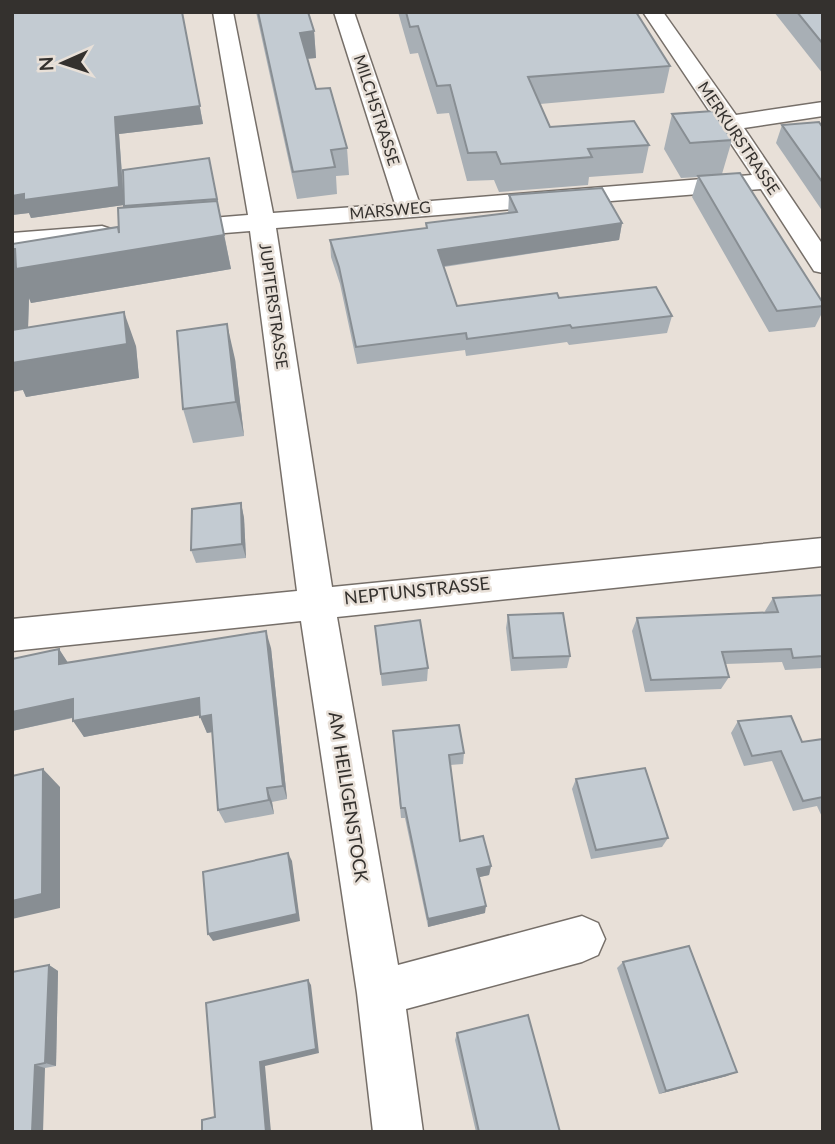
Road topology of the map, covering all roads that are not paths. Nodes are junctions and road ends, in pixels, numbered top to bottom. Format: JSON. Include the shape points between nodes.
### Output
{"nodes":[{"id":1,"x":223,"y":12,"type":"edge"},
{"id":2,"x":344,"y":12,"type":"edge"},
{"id":3,"x":653,"y":12,"type":"edge"},
{"id":4,"x":823,"y":110,"type":"edge"},
{"id":5,"x":730,"y":123,"type":"junction"},
{"id":6,"x":768,"y":181,"type":"junction"},
{"id":7,"x":409,"y":208,"type":"junction"},
{"id":8,"x":262,"y":222,"type":"junction"},
{"id":9,"x":151,"y":230,"type":"edge"},
{"id":10,"x":123,"y":233,"type":"edge"},
{"id":11,"x":12,"y":241,"type":"edge"},
{"id":12,"x":823,"y":265,"type":"edge"},
{"id":13,"x":823,"y":551,"type":"edge"},
{"id":14,"x":316,"y":601,"type":"junction"},
{"id":15,"x":12,"y":635,"type":"edge"},
{"id":16,"x":582,"y":939,"type":"dead end"},
{"id":17,"x":380,"y":993,"type":"junction"},
{"id":18,"x":398,"y":1132,"type":"edge"}],
"edges":[{"from":1,"to":8,"type":"street","name":"JUPITERSTRASSE"},
{"from":2,"to":7,"type":"street","name":"MILCHSTRASSE"},
{"from":3,"to":5,"type":"street","name":"MERKURSTRASSE"},
{"from":4,"to":5,"type":"street"},
{"from":5,"to":6,"type":"street","name":"MERKURSTRASSE"},
{"from":6,"to":7,"type":"street","name":"MARSWEG"},
{"from":6,"to":12,"type":"street","name":"MERKURSTRASSE"},
{"from":7,"to":8,"type":"street","name":"MARSWEG"},
{"from":8,"to":9,"type":"street","name":"MARSWEG"},
{"from":8,"to":14,"type":"street","name":"JUPITERSTRASSE"},
{"from":10,"to":11,"type":"street"},
{"from":13,"to":14,"type":"street","name":"NEPTUNSTRASSE"},
{"from":14,"to":15,"type":"street","name":"NEPTUNSTRASSE"},
{"from":14,"to":17,"type":"street","name":"AM HEILIGENSTOCK"},
{"from":16,"to":17,"type":"street"},
{"from":17,"to":18,"type":"street","name":"AM HEILIGENSTOCK"}]}
